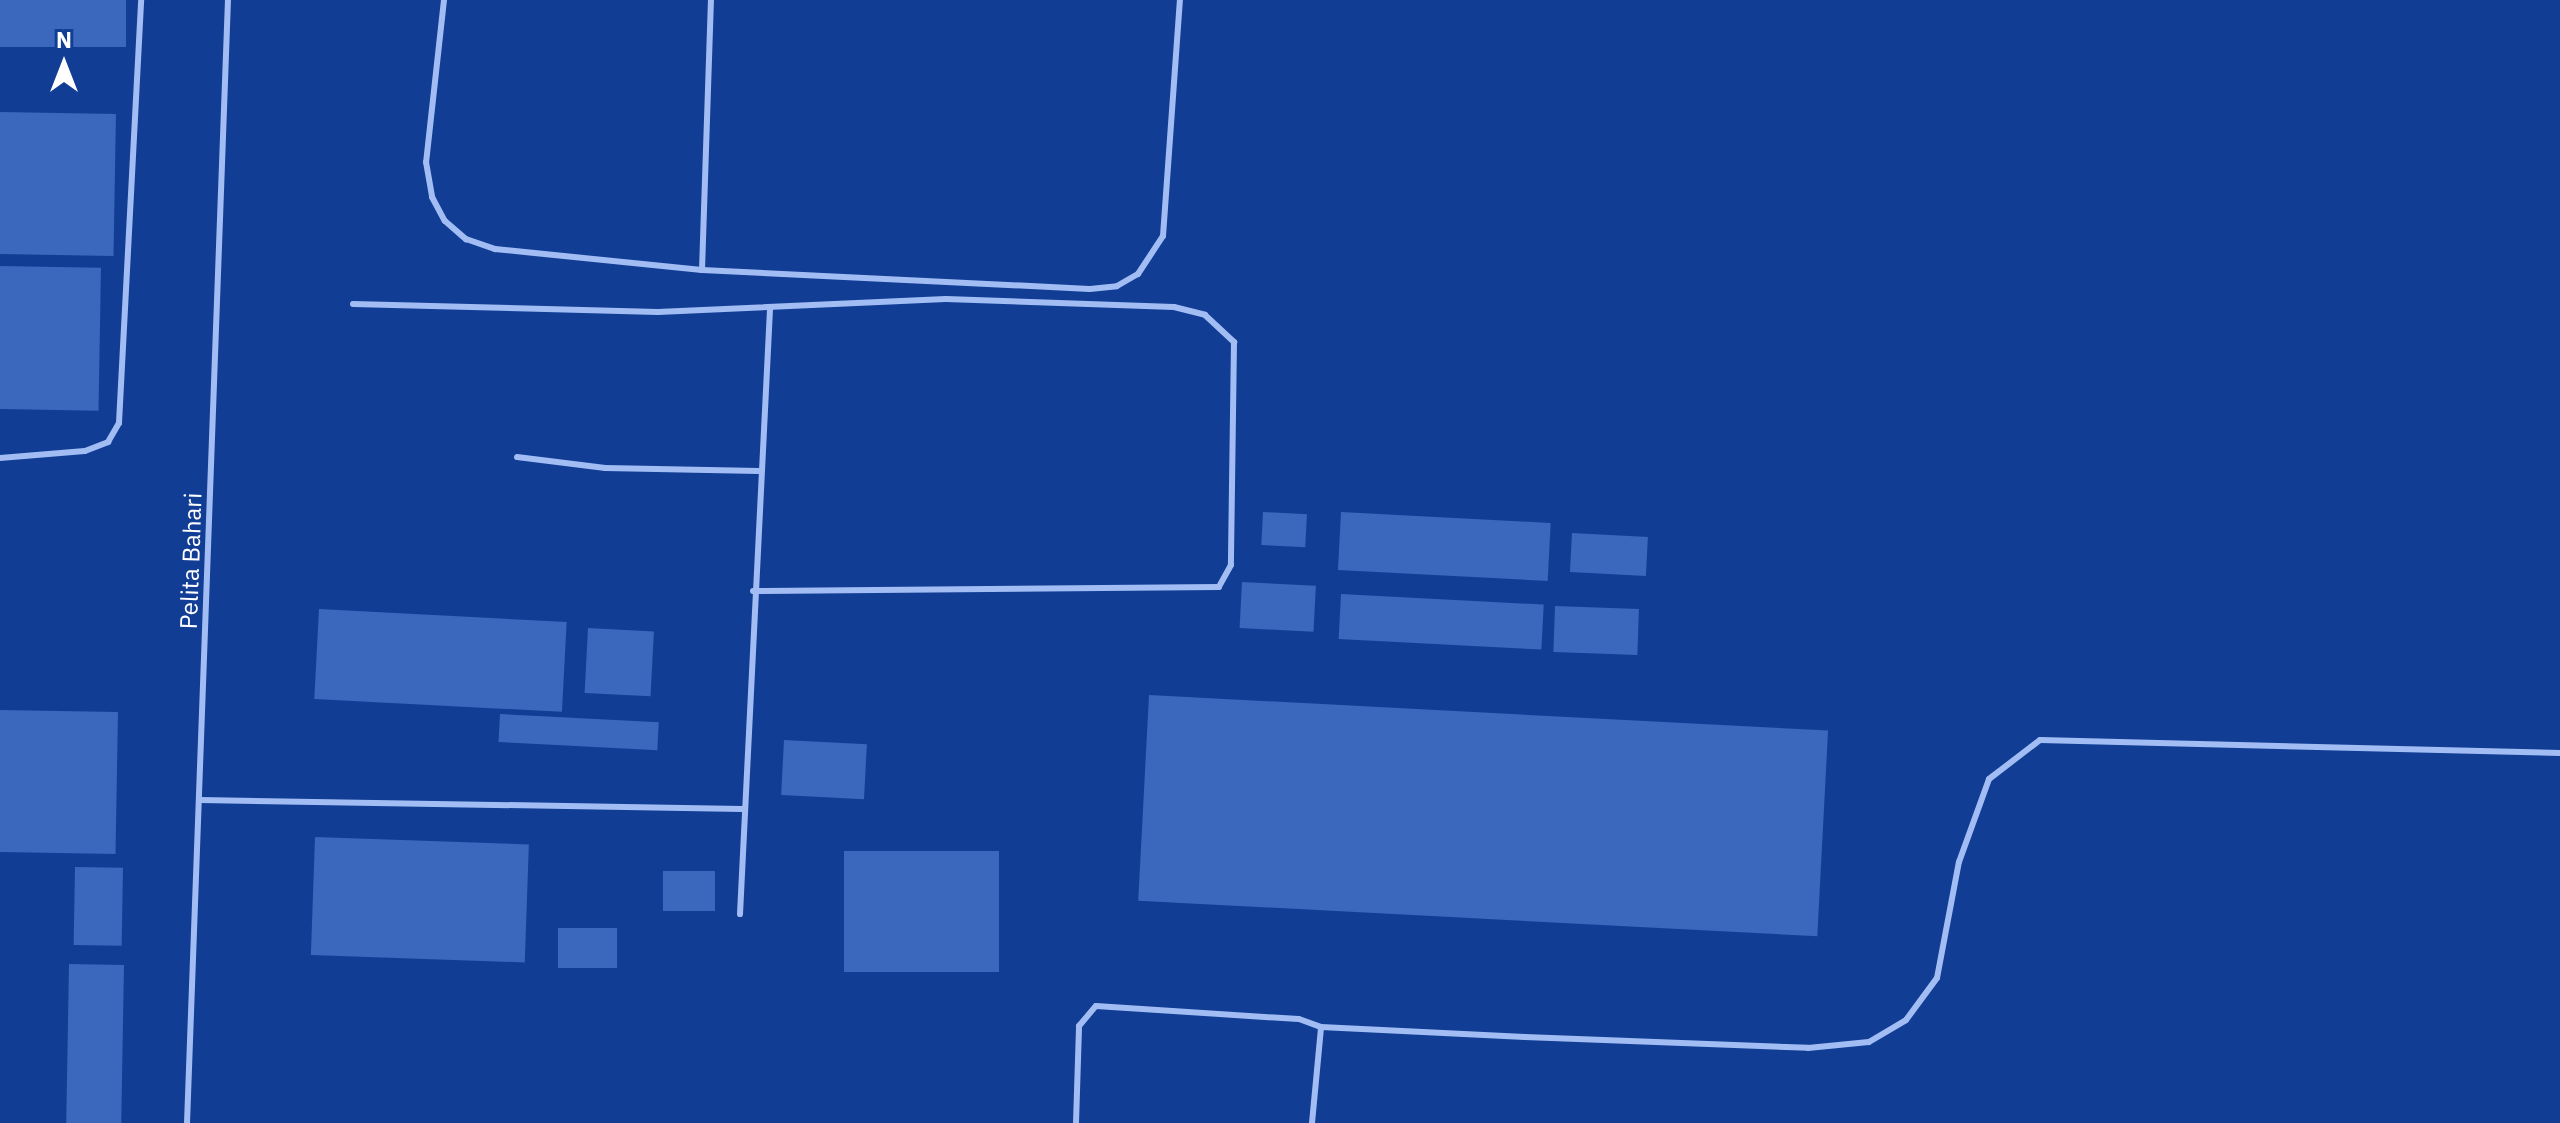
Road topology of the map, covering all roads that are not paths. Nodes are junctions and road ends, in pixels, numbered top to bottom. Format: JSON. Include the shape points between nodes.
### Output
{"nodes":[{"id":1,"x":141,"y":0,"type":"edge"},
{"id":2,"x":228,"y":0,"type":"edge"},
{"id":3,"x":444,"y":0,"type":"edge"},
{"id":4,"x":711,"y":0,"type":"edge"},
{"id":5,"x":1180,"y":0,"type":"edge"},
{"id":6,"x":702,"y":270,"type":"junction"},
{"id":7,"x":353,"y":304,"type":"dead end"},
{"id":8,"x":770,"y":309,"type":"junction"},
{"id":9,"x":517,"y":457,"type":"dead end"},
{"id":10,"x":0,"y":458,"type":"edge"},
{"id":11,"x":759,"y":471,"type":"junction"},
{"id":12,"x":753,"y":591,"type":"junction"},
{"id":13,"x":2560,"y":753,"type":"edge"},
{"id":14,"x":200,"y":800,"type":"junction"},
{"id":15,"x":742,"y":809,"type":"junction"},
{"id":16,"x":740,"y":914,"type":"dead end"},
{"id":17,"x":1321,"y":1027,"type":"junction"},
{"id":18,"x":187,"y":1123,"type":"edge"},
{"id":19,"x":1076,"y":1123,"type":"edge"},
{"id":20,"x":1312,"y":1123,"type":"edge"}],
"edges":[{"from":1,"to":10,"type":"lane","via":[[119,423],[108,442],[85,451]]},
{"from":2,"to":14,"type":"lane","name":"Pelita Bahari"},
{"from":3,"to":6,"type":"lane","via":[[426,162],[432,197],[445,221],[466,239],[495,249]]},
{"from":4,"to":6,"type":"lane"},
{"from":5,"to":6,"type":"lane","via":[[1163,236],[1138,274],[1117,286],[1090,289]]},
{"from":7,"to":8,"type":"lane","via":[[658,312]]},
{"from":8,"to":11,"type":"lane"},
{"from":8,"to":12,"type":"lane","via":[[946,299],[1174,307],[1205,315],[1234,342],[1237,363],[1231,565],[1225,580],[1212,590]]},
{"from":9,"to":11,"type":"lane","via":[[605,468]]},
{"from":11,"to":12,"type":"lane"},
{"from":12,"to":15,"type":"lane"},
{"from":13,"to":17,"type":"lane","via":[[2040,740],[1989,779],[1959,862],[1937,978],[1906,1020],[1869,1042],[1808,1048]]},
{"from":14,"to":15,"type":"lane"},
{"from":14,"to":18,"type":"lane","name":"Pelita Bahari"},
{"from":15,"to":16,"type":"lane"},
{"from":17,"to":19,"type":"lane","via":[[1299,1019],[1096,1006],[1079,1026]]},
{"from":17,"to":20,"type":"lane"}]}
